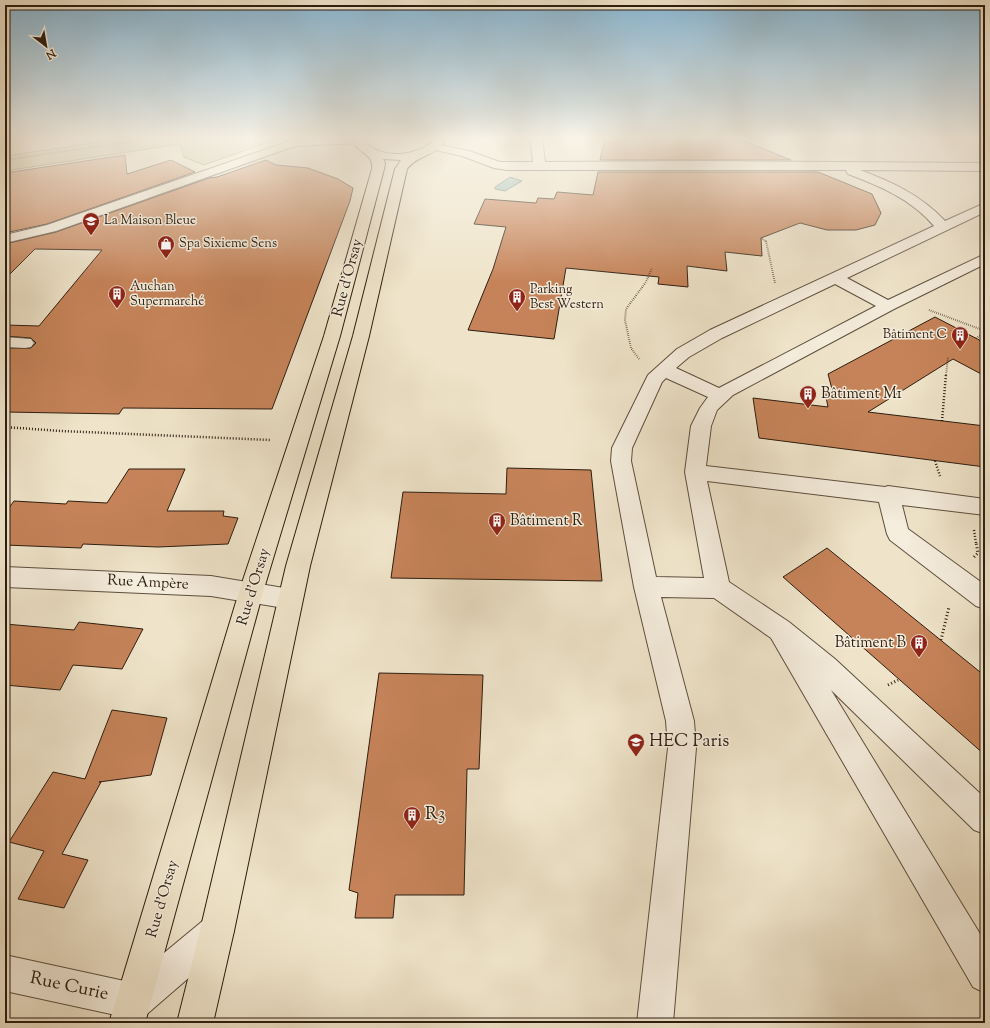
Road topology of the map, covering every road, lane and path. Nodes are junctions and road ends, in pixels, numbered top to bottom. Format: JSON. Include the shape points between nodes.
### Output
{"nodes":[{"id":1,"x":171,"y":186,"type":"edge"},
{"id":2,"x":373,"y":186,"type":"edge"},
{"id":3,"x":397,"y":186,"type":"edge"},
{"id":4,"x":888,"y":186,"type":"edge"},
{"id":5,"x":982,"y":212,"type":"edge"},
{"id":6,"x":943,"y":227,"type":"junction"},
{"id":7,"x":762,"y":238,"type":"dead end"},
{"id":8,"x":5,"y":239,"type":"edge"},
{"id":9,"x":985,"y":258,"type":"edge"},
{"id":10,"x":652,"y":268,"type":"dead end"},
{"id":11,"x":835,"y":278,"type":"junction"},
{"id":12,"x":791,"y":298,"type":"junction"},
{"id":13,"x":897,"y":302,"type":"junction"},
{"id":14,"x":985,"y":332,"type":"edge"},
{"id":15,"x":976,"y":338,"type":"dead end"},
{"id":16,"x":5,"y":342,"type":"edge"},
{"id":17,"x":25,"y":343,"type":"dead end"},
{"id":18,"x":948,"y":357,"type":"dead end"},
{"id":19,"x":659,"y":374,"type":"junction"},
{"id":20,"x":721,"y":396,"type":"junction"},
{"id":21,"x":942,"y":421,"type":"dead end"},
{"id":22,"x":5,"y":427,"type":"edge"},
{"id":23,"x":300,"y":441,"type":"junction"},
{"id":24,"x":696,"y":472,"type":"junction"},
{"id":25,"x":888,"y":494,"type":"junction"},
{"id":26,"x":985,"y":507,"type":"edge"},
{"id":27,"x":5,"y":576,"type":"edge"},
{"id":28,"x":646,"y":587,"type":"junction"},
{"id":29,"x":718,"y":588,"type":"junction"},
{"id":30,"x":252,"y":592,"type":"junction"},
{"id":31,"x":290,"y":599,"type":"junction"},
{"id":32,"x":985,"y":599,"type":"edge"},
{"id":33,"x":780,"y":630,"type":"junction"},
{"id":34,"x":985,"y":819,"type":"edge"},
{"id":35,"x":217,"y":931,"type":"junction"},
{"id":36,"x":5,"y":974,"type":"edge"},
{"id":37,"x":985,"y":975,"type":"edge"},
{"id":38,"x":131,"y":1012,"type":"edge"},
{"id":39,"x":195,"y":1023,"type":"edge"},
{"id":40,"x":655,"y":1023,"type":"edge"}],
"edges":[{"from":1,"to":8,"type":"street","via":[[51,228]]},
{"from":2,"to":23,"type":"main road","name":"Rue d'Orsay"},
{"from":3,"to":31,"type":"main road","name":"Rue d'Orsay","via":[[361,336]]},
{"from":4,"to":6,"type":"street","via":[[908,195],[931,212]]},
{"from":5,"to":6,"type":"street"},
{"from":6,"to":11,"type":"street"},
{"from":7,"to":12,"type":"path","via":[[767,242],[776,290]]},
{"from":9,"to":13,"type":"street"},
{"from":10,"to":19,"type":"path","via":[[646,282],[626,309],[625,320],[631,348]]},
{"from":11,"to":12,"type":"street"},
{"from":11,"to":13,"type":"street"},
{"from":12,"to":19,"type":"street","via":[[695,346]]},
{"from":13,"to":14,"type":"path"},
{"from":13,"to":20,"type":"street","via":[[726,391]]},
{"from":14,"to":15,"type":"path"},
{"from":16,"to":17,"type":"street"},
{"from":18,"to":21,"type":"path"},
{"from":19,"to":20,"type":"street"},
{"from":19,"to":28,"type":"street","via":[[622,448],[621,462]]},
{"from":20,"to":24,"type":"street","via":[[710,408],[701,426]]},
{"from":22,"to":23,"type":"path"},
{"from":23,"to":30,"type":"main road","name":"Rue d'Orsay"},
{"from":24,"to":25,"type":"street"},
{"from":24,"to":29,"type":"street"},
{"from":25,"to":26,"type":"street"},
{"from":25,"to":32,"type":"street","via":[[898,534]]},
{"from":27,"to":30,"type":"street","name":"Rue Ampère","via":[[211,586]]},
{"from":28,"to":29,"type":"street"},
{"from":28,"to":40,"type":"street","via":[[680,720],[682,748]]},
{"from":29,"to":33,"type":"street"},
{"from":30,"to":31,"type":"street","name":"Rue Ampère"},
{"from":30,"to":38,"type":"main road","name":"Rue d'Orsay"},
{"from":31,"to":35,"type":"main road","name":"Rue d'Orsay"},
{"from":33,"to":34,"type":"street","via":[[826,668]]},
{"from":33,"to":37,"type":"street"},
{"from":35,"to":38,"type":"street"},
{"from":35,"to":39,"type":"main road","name":"Rue d'Orsay"},
{"from":36,"to":38,"type":"street","name":"Rue Curie"}]}
